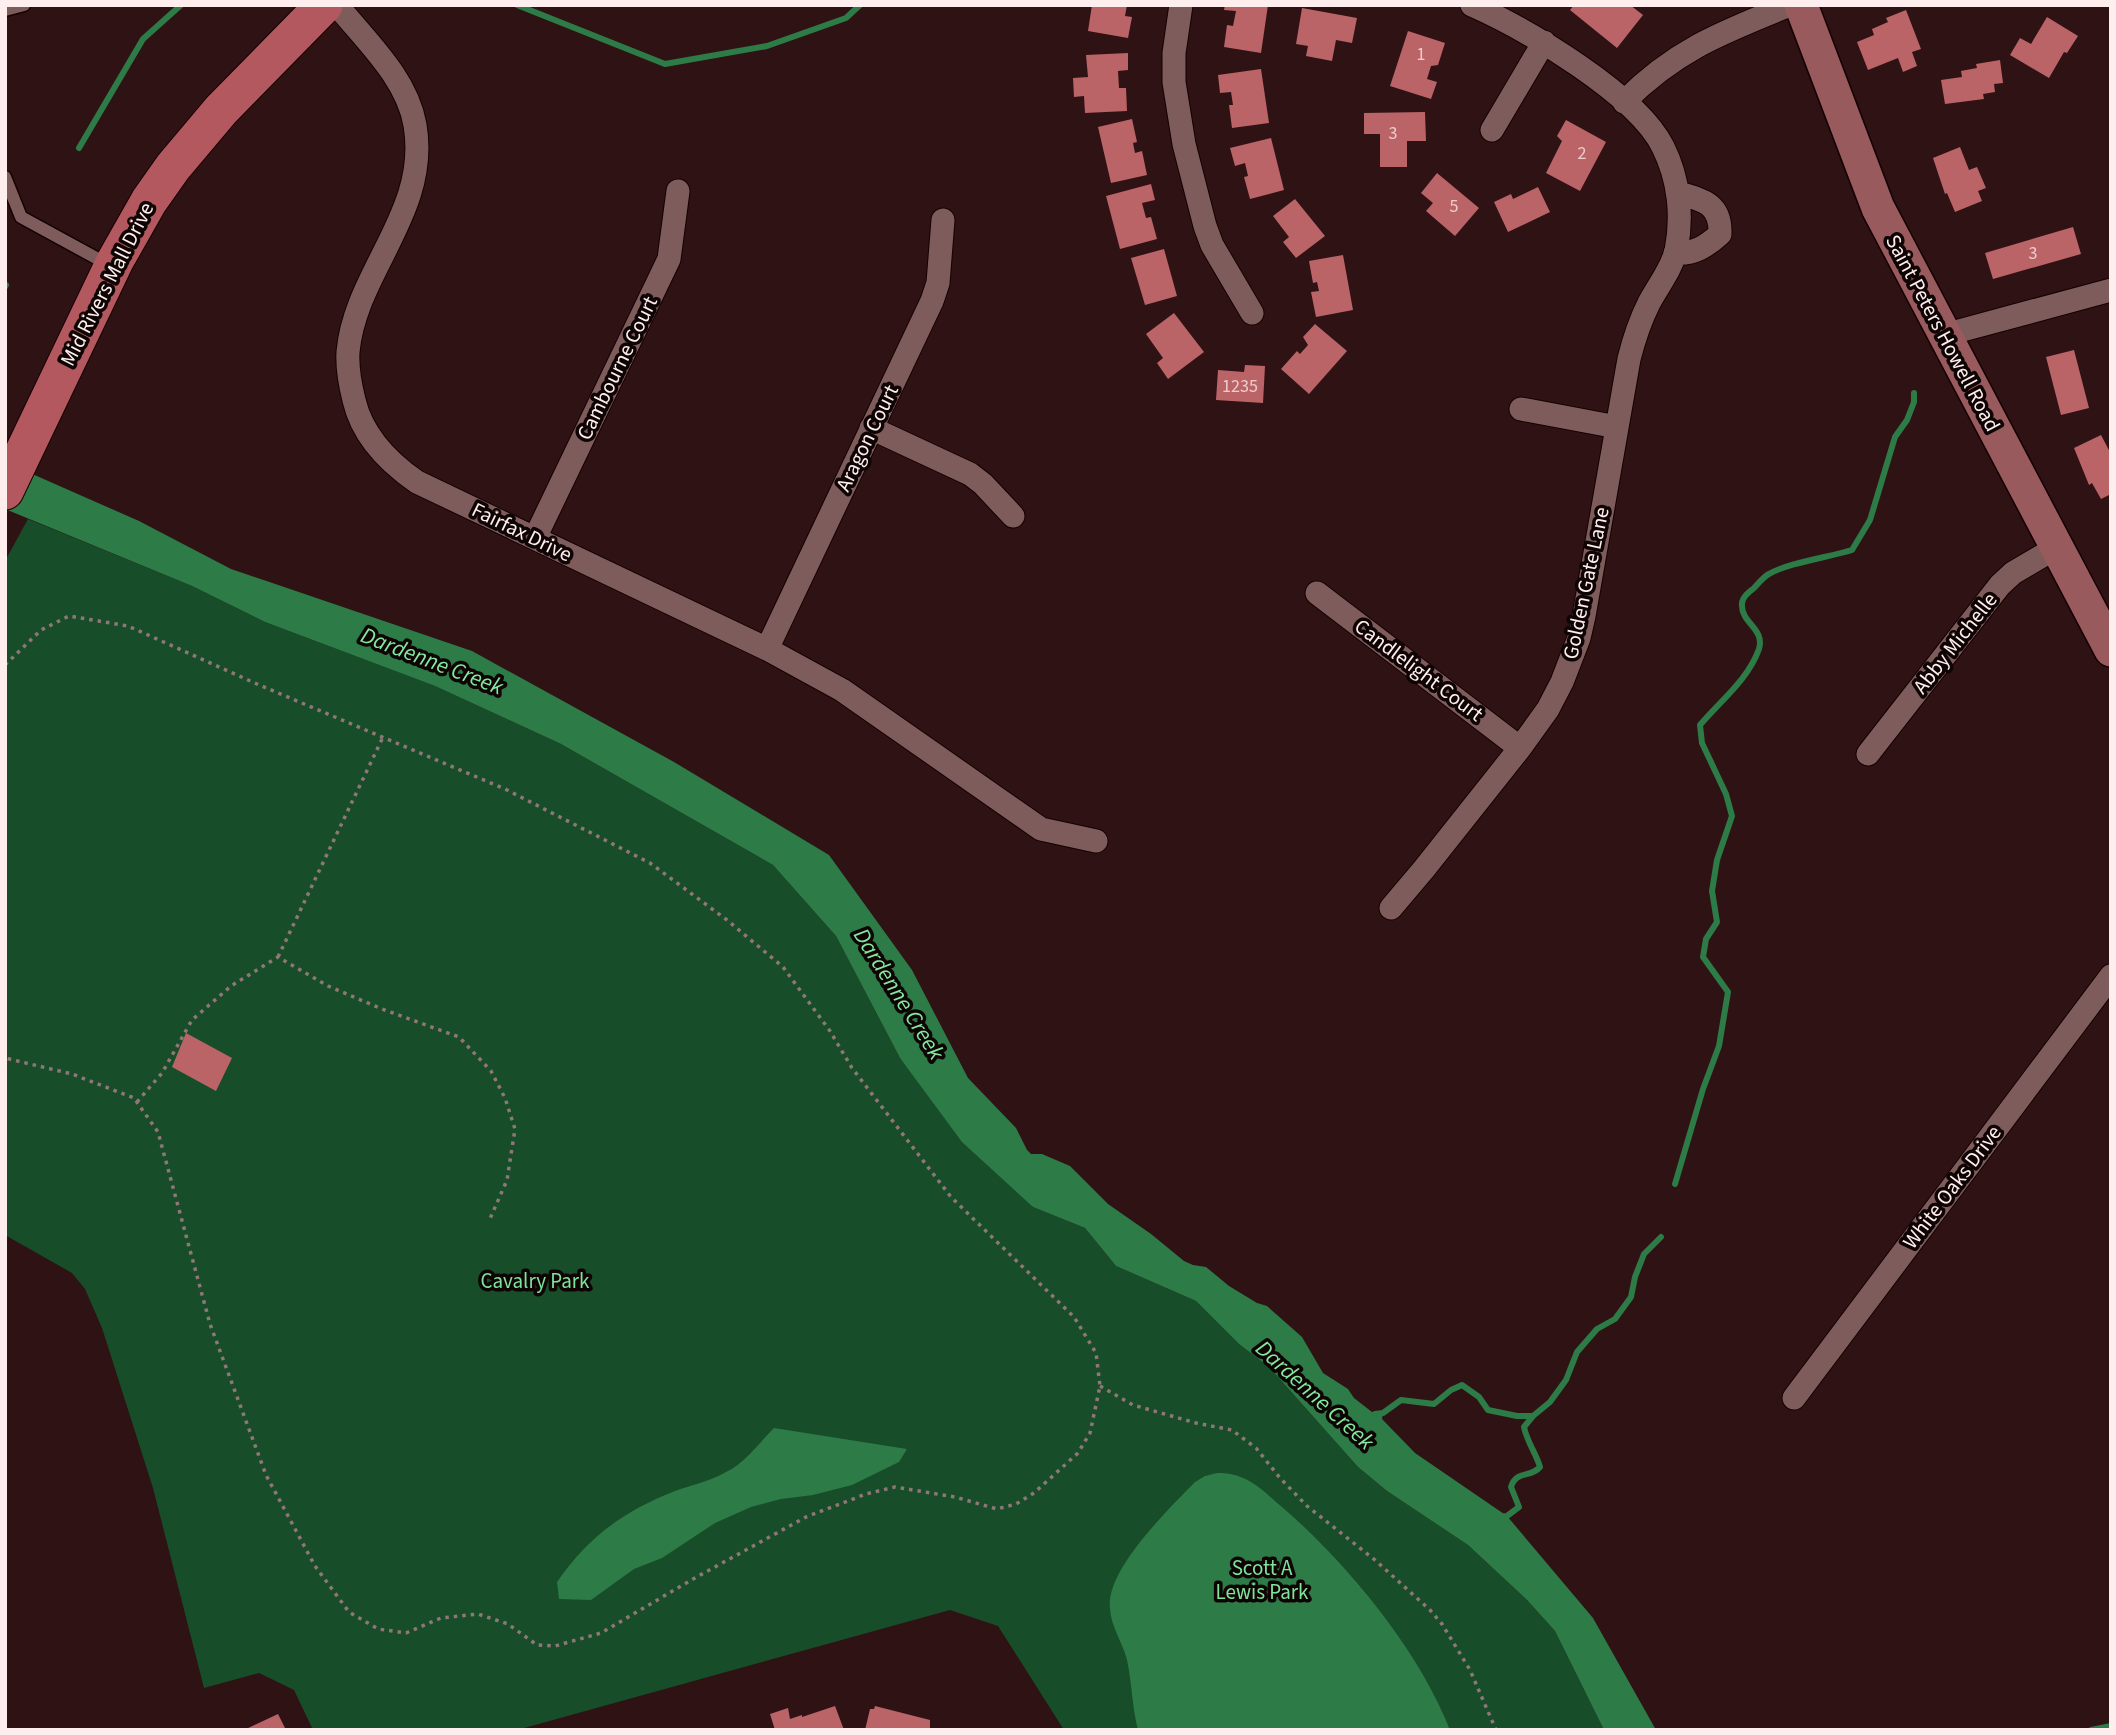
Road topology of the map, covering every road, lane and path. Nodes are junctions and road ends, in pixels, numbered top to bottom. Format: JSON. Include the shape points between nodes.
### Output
{"nodes":[{"id":1,"x":24,"y":5,"type":"edge"},
{"id":2,"x":324,"y":5,"type":"edge"},
{"id":3,"x":337,"y":5,"type":"edge"},
{"id":4,"x":1181,"y":5,"type":"edge"},
{"id":5,"x":1472,"y":5,"type":"edge"},
{"id":6,"x":1790,"y":5,"type":"edge"},
{"id":7,"x":1801,"y":5,"type":"edge"},
{"id":8,"x":5,"y":10,"type":"edge"},
{"id":9,"x":1544,"y":42,"type":"junction"},
{"id":10,"x":1624,"y":102,"type":"junction"},
{"id":11,"x":1492,"y":130,"type":"dead end"},
{"id":12,"x":5,"y":177,"type":"edge"},
{"id":13,"x":678,"y":191,"type":"dead end"},
{"id":14,"x":1678,"y":193,"type":"junction"},
{"id":15,"x":943,"y":220,"type":"dead end"},
{"id":16,"x":1675,"y":253,"type":"junction"},
{"id":17,"x":112,"y":267,"type":"junction"},
{"id":18,"x":2111,"y":290,"type":"edge"},
{"id":19,"x":1252,"y":313,"type":"dead end"},
{"id":20,"x":1944,"y":335,"type":"junction"},
{"id":21,"x":1521,"y":409,"type":"dead end"},
{"id":22,"x":1617,"y":427,"type":"junction"},
{"id":23,"x":871,"y":428,"type":"junction"},
{"id":24,"x":5,"y":491,"type":"edge"},
{"id":25,"x":1013,"y":516,"type":"dead end"},
{"id":26,"x":535,"y":538,"type":"junction"},
{"id":27,"x":2057,"y":547,"type":"junction"},
{"id":28,"x":1317,"y":593,"type":"dead end"},
{"id":29,"x":767,"y":649,"type":"junction"},
{"id":30,"x":2111,"y":650,"type":"edge"},
{"id":31,"x":5,"y":665,"type":"edge"},
{"id":32,"x":383,"y":737,"type":"junction"},
{"id":33,"x":1520,"y":748,"type":"junction"},
{"id":34,"x":1867,"y":754,"type":"dead end"},
{"id":35,"x":1096,"y":841,"type":"dead end"},
{"id":36,"x":1391,"y":908,"type":"dead end"},
{"id":37,"x":278,"y":957,"type":"junction"},
{"id":38,"x":2111,"y":976,"type":"edge"},
{"id":39,"x":5,"y":1058,"type":"edge"},
{"id":40,"x":137,"y":1102,"type":"junction"},
{"id":41,"x":489,"y":1221,"type":"dead end"},
{"id":42,"x":1100,"y":1386,"type":"junction"},
{"id":43,"x":1794,"y":1398,"type":"dead end"},
{"id":44,"x":1496,"y":1730,"type":"edge"}],
"edges":[{"from":1,"to":8,"type":"lane"},
{"from":2,"to":17,"type":"main road","name":"Mid Rivers Mall Drive","via":[[199,135],[149,201]]},
{"from":3,"to":26,"type":"street","name":"Fairfax Drive","via":[[396,78],[415,122],[417,143],[411,191],[353,327],[348,352],[356,409],[369,436],[405,474]]},
{"from":4,"to":19,"type":"street","via":[[1174,82],[1184,144],[1212,244]]},
{"from":5,"to":9,"type":"street","name":"Golden Gate Lane"},
{"from":6,"to":10,"type":"street","via":[[1671,60]]},
{"from":7,"to":20,"type":"main road","name":"Saint Peters Howell Road","via":[[1878,208]]},
{"from":9,"to":10,"type":"street","name":"Golden Gate Lane"},
{"from":9,"to":11,"type":"street"},
{"from":10,"to":14,"type":"street","name":"Golden Gate Lane","via":[[1663,146]]},
{"from":12,"to":17,"type":"lane","via":[[21,216]]},
{"from":13,"to":26,"type":"street","name":"Cambourne Court","via":[[669,259]]},
{"from":14,"to":16,"type":"street","name":"Golden Gate Lane"},
{"from":14,"to":16,"type":"street","via":[[1701,200],[1721,219],[1720,234],[1686,254]]},
{"from":15,"to":23,"type":"street","name":"Aragon Court","via":[[938,283],[932,301]]},
{"from":16,"to":22,"type":"street","name":"Golden Gate Lane","via":[[1635,336]]},
{"from":17,"to":24,"type":"main road","name":"Mid Rivers Mall Drive"},
{"from":18,"to":20,"type":"street"},
{"from":20,"to":27,"type":"main road","name":"Saint Peters Howell Road"},
{"from":21,"to":22,"type":"street"},
{"from":22,"to":33,"type":"street","name":"Golden Gate Lane","via":[[1579,638],[1548,709]]},
{"from":23,"to":25,"type":"street","via":[[970,474]]},
{"from":23,"to":29,"type":"street","name":"Aragon Court"},
{"from":26,"to":29,"type":"street","name":"Fairfax Drive"},
{"from":27,"to":30,"type":"main road","name":"Saint Peters Howell Road"},
{"from":27,"to":34,"type":"street","name":"Abby Michelle","via":[[2000,585]]},
{"from":28,"to":33,"type":"street","name":"Candlelight Court"},
{"from":29,"to":35,"type":"street","name":"Fairfax Drive","via":[[842,690],[1041,829]]},
{"from":31,"to":32,"type":"path","via":[[41,630],[69,616],[128,626]]},
{"from":32,"to":37,"type":"path"},
{"from":32,"to":42,"type":"path","via":[[505,789],[650,863],[783,967],[852,1068],[951,1197],[1074,1317],[1096,1353]]},
{"from":33,"to":36,"type":"street","name":"Golden Gate Lane"},
{"from":37,"to":40,"type":"path","via":[[231,986],[192,1020],[162,1073]]},
{"from":37,"to":41,"type":"path","via":[[328,986],[459,1037],[491,1071],[515,1129],[508,1180]]},
{"from":38,"to":43,"type":"street","name":"White Oaks Drive"},
{"from":39,"to":40,"type":"path","via":[[72,1074]]},
{"from":40,"to":42,"type":"path","via":[[158,1132],[210,1324],[266,1475],[315,1566],[349,1612],[378,1629],[407,1633],[442,1618],[478,1614],[508,1624],[537,1645],[555,1646],[601,1633],[806,1517],[866,1494],[895,1487],[997,1509],[1016,1504],[1078,1453],[1090,1433]]},
{"from":42,"to":44,"type":"path","via":[[1142,1408],[1232,1430],[1256,1448],[1307,1506],[1375,1560],[1442,1624],[1470,1670]]}]}
